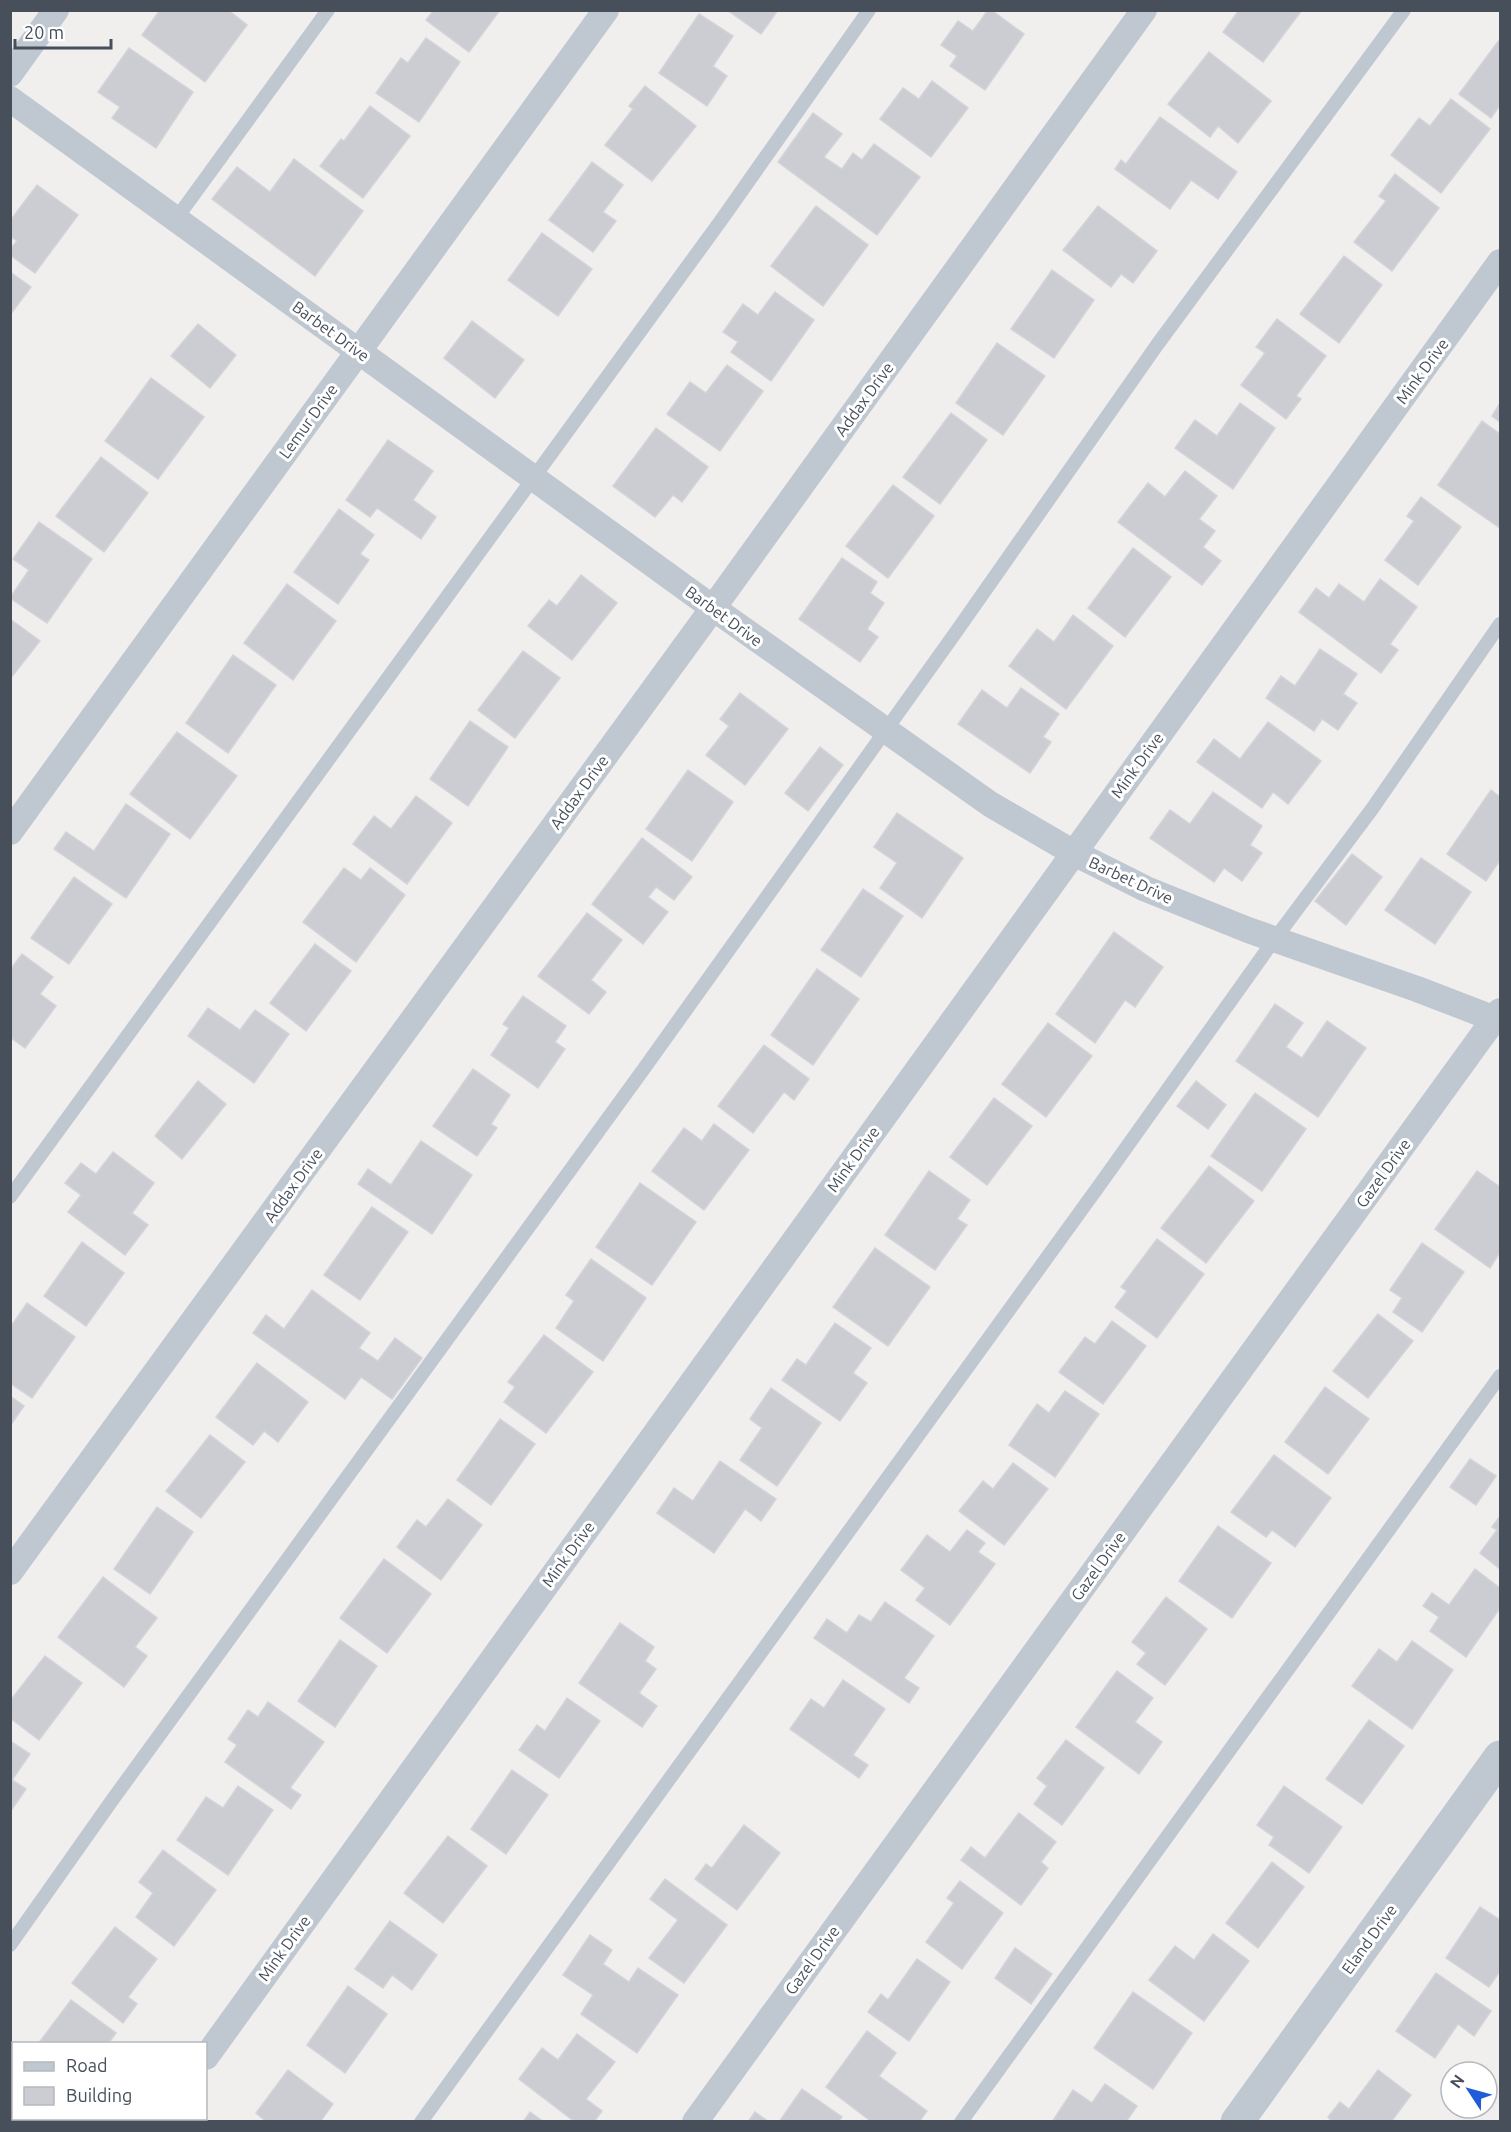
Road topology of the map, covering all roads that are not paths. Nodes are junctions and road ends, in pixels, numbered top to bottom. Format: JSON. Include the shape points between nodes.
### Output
{"nodes":[{"id":1,"x":56,"y":10,"type":"edge"},
{"id":2,"x":328,"y":10,"type":"edge"},
{"id":3,"x":606,"y":10,"type":"edge"},
{"id":4,"x":869,"y":10,"type":"edge"},
{"id":5,"x":1144,"y":10,"type":"edge"},
{"id":6,"x":1404,"y":10,"type":"edge"},
{"id":7,"x":10,"y":74,"type":"edge"},
{"id":8,"x":10,"y":99,"type":"edge"},
{"id":9,"x":176,"y":219,"type":"junction"},
{"id":10,"x":1500,"y":262,"type":"edge"},
{"id":11,"x":359,"y":351,"type":"junction"},
{"id":12,"x":533,"y":477,"type":"junction"},
{"id":13,"x":713,"y":608,"type":"junction"},
{"id":14,"x":1500,"y":624,"type":"edge"},
{"id":15,"x":885,"y":731,"type":"junction"},
{"id":16,"x":10,"y":832,"type":"edge"},
{"id":17,"x":1074,"y":853,"type":"junction"},
{"id":18,"x":1274,"y":940,"type":"junction"},
{"id":19,"x":1499,"y":1017,"type":"edge"},
{"id":20,"x":10,"y":1197,"type":"edge"},
{"id":21,"x":1500,"y":1376,"type":"edge"},
{"id":22,"x":10,"y":1572,"type":"edge"},
{"id":23,"x":1500,"y":1757,"type":"edge"},
{"id":24,"x":10,"y":1946,"type":"edge"},
{"id":25,"x":207,"y":2056,"type":"edge"},
{"id":26,"x":421,"y":2121,"type":"edge"},
{"id":27,"x":695,"y":2121,"type":"edge"},
{"id":28,"x":961,"y":2121,"type":"edge"},
{"id":29,"x":1237,"y":2121,"type":"edge"}],
"edges":[{"from":1,"to":7,"type":"street"},
{"from":2,"to":9,"type":"lane"},
{"from":3,"to":11,"type":"street","name":"Lemur Drive"},
{"from":4,"to":12,"type":"lane"},
{"from":5,"to":13,"type":"street","name":"Addax Drive"},
{"from":6,"to":15,"type":"lane","via":[[1157,345]]},
{"from":8,"to":9,"type":"street","name":"Barbet Drive"},
{"from":9,"to":11,"type":"street","name":"Barbet Drive"},
{"from":10,"to":17,"type":"street","name":"Mink Drive"},
{"from":11,"to":12,"type":"street","name":"Barbet Drive"},
{"from":11,"to":16,"type":"street","name":"Lemur Drive"},
{"from":12,"to":13,"type":"street","name":"Barbet Drive"},
{"from":12,"to":20,"type":"lane"},
{"from":13,"to":15,"type":"street","name":"Barbet Drive"},
{"from":13,"to":22,"type":"street","name":"Addax Drive"},
{"from":14,"to":18,"type":"lane","via":[[1372,809]]},
{"from":15,"to":17,"type":"street","name":"Barbet Drive","via":[[990,804]]},
{"from":15,"to":24,"type":"lane"},
{"from":17,"to":18,"type":"street","name":"Barbet Drive","via":[[1146,889]]},
{"from":17,"to":25,"type":"street","name":"Mink Drive"},
{"from":18,"to":19,"type":"street","name":"Barbet Drive"},
{"from":18,"to":26,"type":"lane"},
{"from":19,"to":27,"type":"street","name":"Gazel Drive"},
{"from":21,"to":28,"type":"lane"},
{"from":23,"to":29,"type":"street","name":"Eland Drive"}]}
